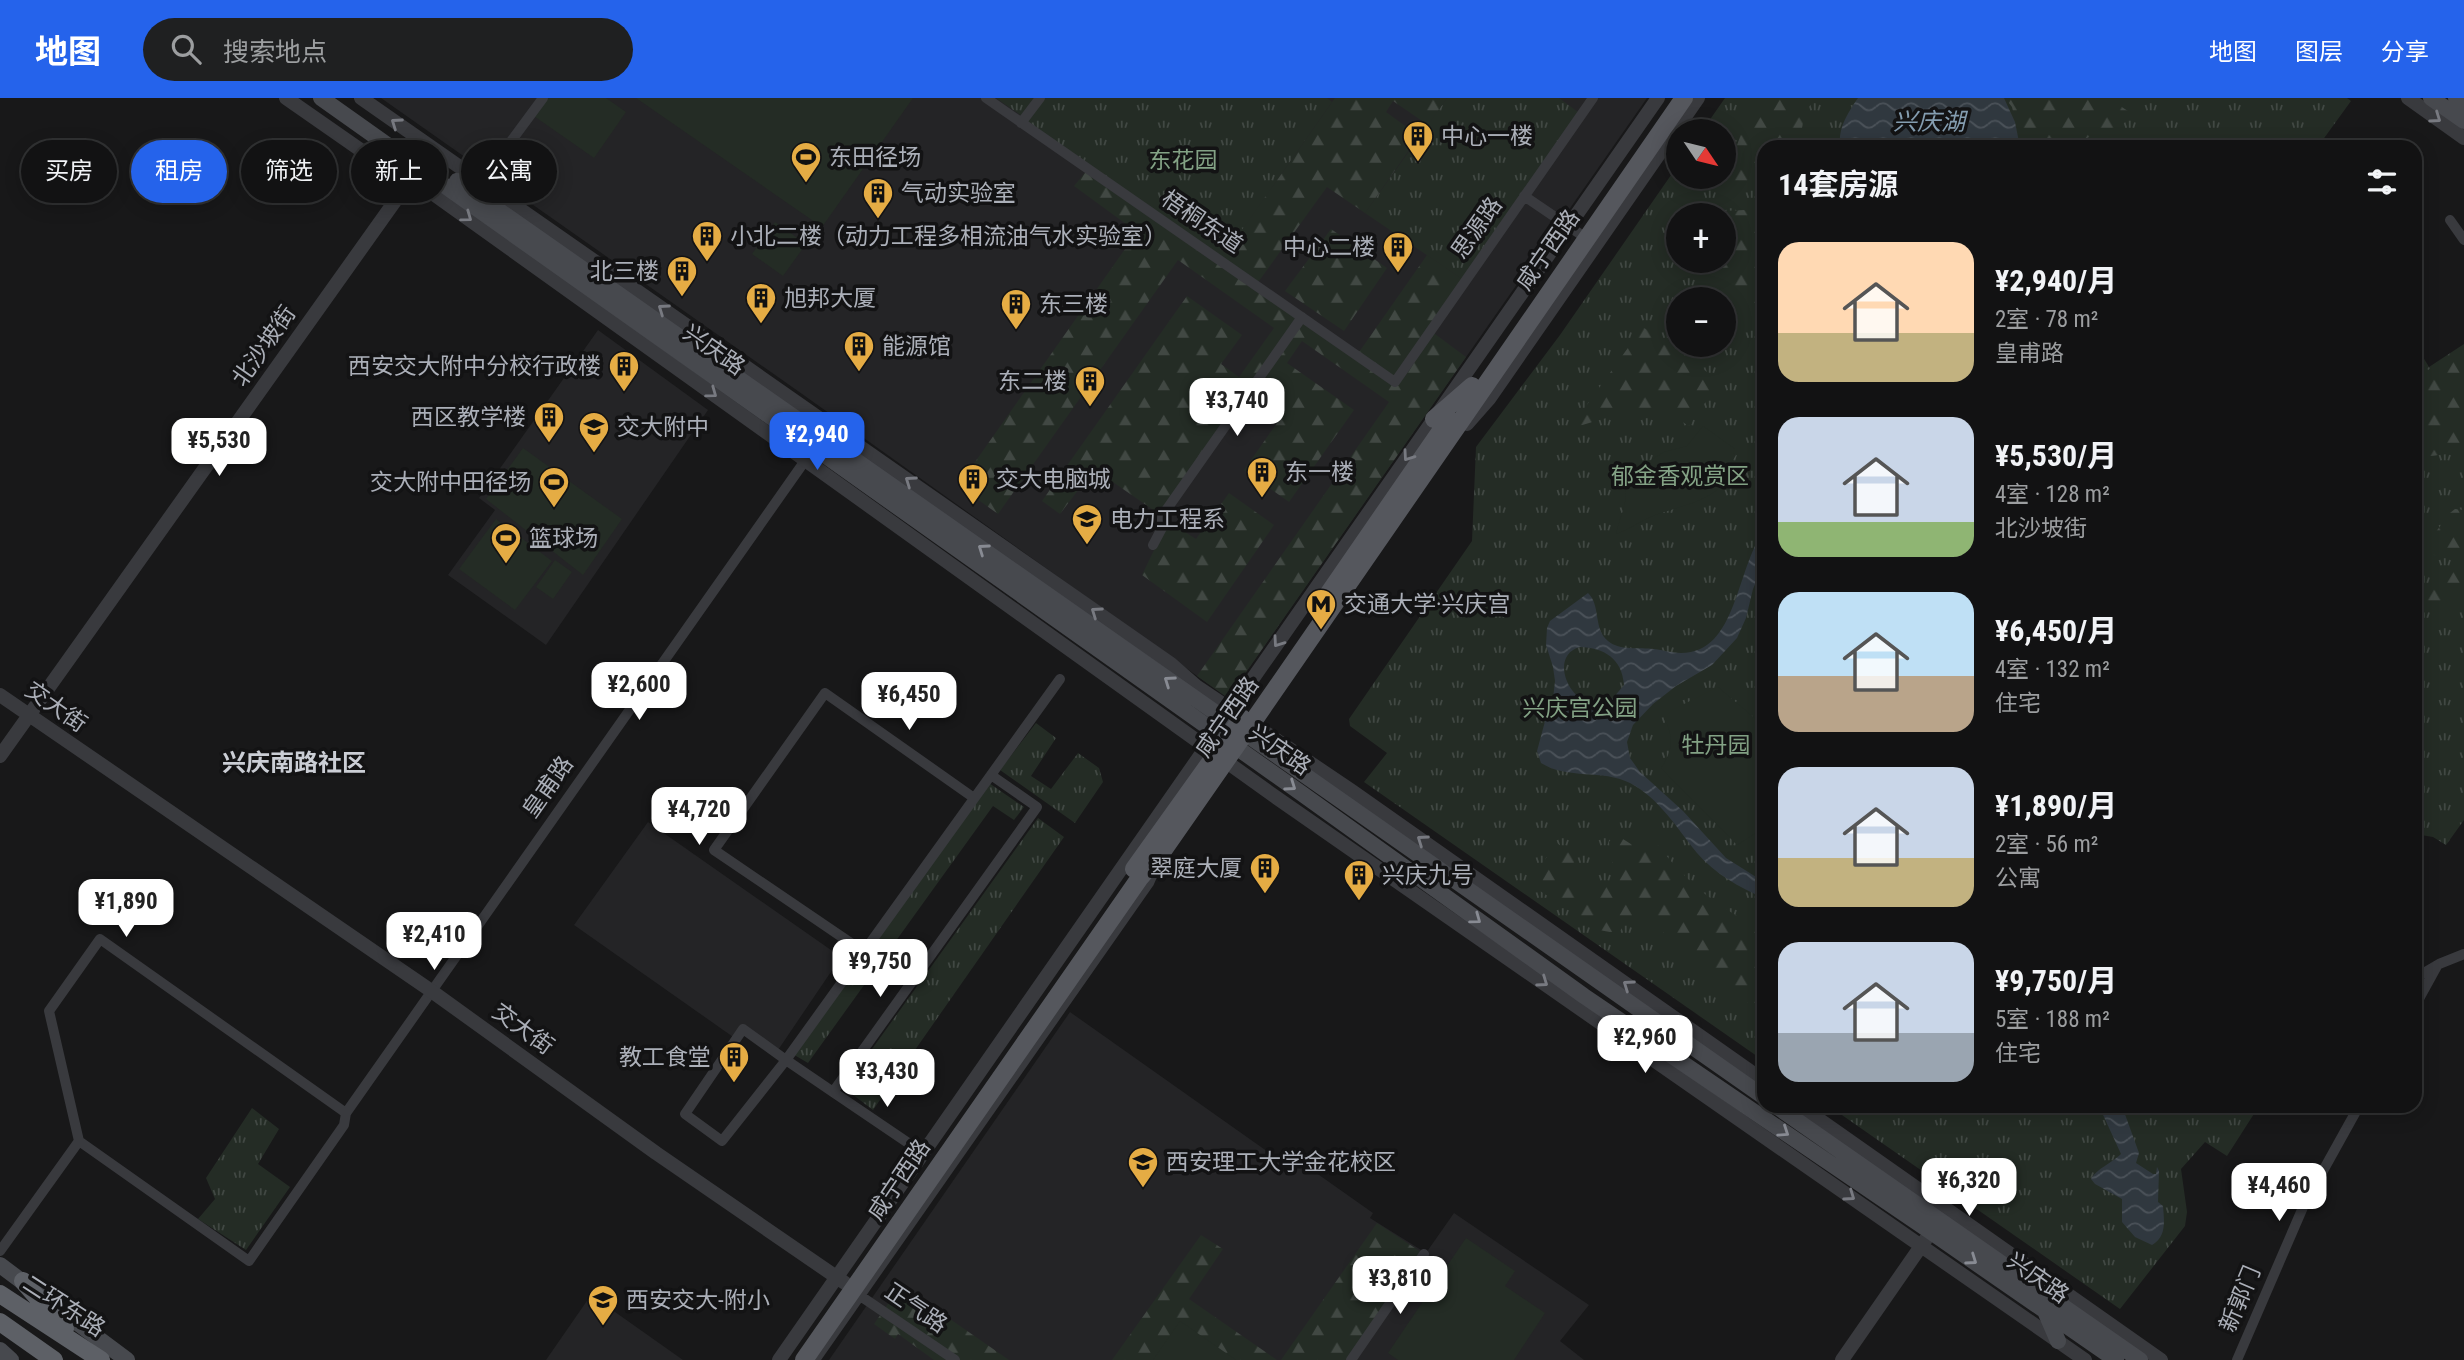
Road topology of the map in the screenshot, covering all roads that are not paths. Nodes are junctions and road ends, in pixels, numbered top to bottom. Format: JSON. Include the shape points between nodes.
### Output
{"nodes":[{"id":1,"x":286,"y":98,"type":"edge"},
{"id":2,"x":321,"y":98,"type":"edge"},
{"id":3,"x":338,"y":98,"type":"edge"},
{"id":4,"x":361,"y":98,"type":"edge"},
{"id":5,"x":542,"y":98,"type":"edge"},
{"id":6,"x":986,"y":98,"type":"edge"},
{"id":7,"x":1040,"y":98,"type":"edge"},
{"id":8,"x":1593,"y":98,"type":"edge"},
{"id":9,"x":1658,"y":98,"type":"edge"},
{"id":10,"x":1672,"y":98,"type":"edge"},
{"id":11,"x":1684,"y":98,"type":"edge"},
{"id":12,"x":1698,"y":98,"type":"edge"},
{"id":13,"x":2407,"y":98,"type":"edge"},
{"id":14,"x":2431,"y":98,"type":"edge"},
{"id":15,"x":2456,"y":98,"type":"edge"},
{"id":16,"x":2464,"y":104,"type":"edge"},
{"id":17,"x":2464,"y":121,"type":"edge"},
{"id":18,"x":1021,"y":123,"type":"junction"},
{"id":19,"x":2464,"y":138,"type":"edge"},
{"id":20,"x":373,"y":140,"type":"edge"},
{"id":21,"x":512,"y":140,"type":"edge"},
{"id":22,"x":351,"y":143,"type":"edge"},
{"id":23,"x":461,"y":168,"type":"edge"},
{"id":24,"x":447,"y":196,"type":"edge"},
{"id":25,"x":1524,"y":196,"type":"junction"},
{"id":26,"x":394,"y":203,"type":"edge"},
{"id":27,"x":511,"y":203,"type":"edge"},
{"id":28,"x":2450,"y":219,"type":"dead end"},
{"id":29,"x":1578,"y":232,"type":"junction"},
{"id":30,"x":2464,"y":240,"type":"edge"},
{"id":31,"x":1302,"y":317,"type":"junction"},
{"id":32,"x":1395,"y":382,"type":"joint"},
{"id":33,"x":1472,"y":386,"type":"junction"},
{"id":34,"x":1434,"y":419,"type":"junction"},
{"id":35,"x":814,"y":448,"type":"junction"},
{"id":36,"x":1440,"y":454,"type":"junction"},
{"id":37,"x":1153,"y":545,"type":"dead end"},
{"id":38,"x":1060,"y":679,"type":"dead end"},
{"id":39,"x":0,"y":695,"type":"edge"},
{"id":40,"x":29,"y":715,"type":"junction"},
{"id":41,"x":1230,"y":734,"type":"junction"},
{"id":42,"x":0,"y":756,"type":"edge"},
{"id":43,"x":991,"y":775,"type":"junction"},
{"id":44,"x":974,"y":798,"type":"junction"},
{"id":45,"x":864,"y":952,"type":"junction"},
{"id":46,"x":2464,"y":954,"type":"edge"},
{"id":47,"x":2439,"y":964,"type":"junction"},
{"id":48,"x":2422,"y":974,"type":"edge"},
{"id":49,"x":430,"y":990,"type":"junction"},
{"id":50,"x":2422,"y":994,"type":"edge"},
{"id":51,"x":786,"y":1060,"type":"junction"},
{"id":52,"x":1757,"y":1076,"type":"edge"},
{"id":53,"x":833,"y":1092,"type":"junction"},
{"id":54,"x":1757,"y":1092,"type":"edge"},
{"id":55,"x":1757,"y":1105,"type":"edge"},
{"id":56,"x":346,"y":1113,"type":"junction"},
{"id":57,"x":1769,"y":1113,"type":"edge"},
{"id":58,"x":1786,"y":1113,"type":"edge"},
{"id":59,"x":1809,"y":1113,"type":"edge"},
{"id":60,"x":2355,"y":1113,"type":"edge"},
{"id":61,"x":79,"y":1141,"type":"junction"},
{"id":62,"x":923,"y":1153,"type":"junction"},
{"id":63,"x":1939,"y":1220,"type":"junction"},
{"id":64,"x":1921,"y":1246,"type":"junction"},
{"id":65,"x":0,"y":1251,"type":"edge"},
{"id":66,"x":1424,"y":1254,"type":"dead end"},
{"id":67,"x":0,"y":1265,"type":"edge"},
{"id":68,"x":23,"y":1282,"type":"junction"},
{"id":69,"x":849,"y":1287,"type":"junction"},
{"id":70,"x":0,"y":1294,"type":"edge"},
{"id":71,"x":2045,"y":1311,"type":"junction"},
{"id":72,"x":0,"y":1322,"type":"edge"},
{"id":73,"x":2058,"y":1341,"type":"junction"},
{"id":74,"x":81,"y":1347,"type":"junction"},
{"id":75,"x":0,"y":1350,"type":"edge"},
{"id":76,"x":126,"y":1358,"type":"edge"},
{"id":77,"x":11,"y":1360,"type":"edge"},
{"id":78,"x":52,"y":1360,"type":"edge"},
{"id":79,"x":100,"y":1360,"type":"edge"},
{"id":80,"x":779,"y":1360,"type":"edge"},
{"id":81,"x":792,"y":1360,"type":"edge"},
{"id":82,"x":804,"y":1360,"type":"edge"},
{"id":83,"x":816,"y":1360,"type":"edge"},
{"id":84,"x":955,"y":1360,"type":"edge"},
{"id":85,"x":1351,"y":1360,"type":"edge"},
{"id":86,"x":1842,"y":1360,"type":"edge"},
{"id":87,"x":2085,"y":1360,"type":"edge"},
{"id":88,"x":2116,"y":1360,"type":"edge"},
{"id":89,"x":2140,"y":1360,"type":"edge"},
{"id":90,"x":2161,"y":1360,"type":"edge"},
{"id":91,"x":2237,"y":1360,"type":"edge"}],
"edges":[{"from":1,"to":22,"type":"street"},
{"from":2,"to":20,"type":"main road","name":"兴庆路"},
{"from":3,"to":35,"type":"main road","name":"兴庆路"},
{"from":23,"to":4,"type":"street","one_way":true},
{"from":5,"to":21,"type":"street"},
{"from":6,"to":18,"type":"street","name":"梧桐东道"},
{"from":7,"to":18,"type":"street"},
{"from":8,"to":25,"type":"street","name":"思源路"},
{"from":9,"to":29,"type":"street"},
{"from":10,"to":29,"type":"main road","name":"咸宁西路"},
{"from":11,"to":29,"type":"main road","name":"咸宁西路"},
{"from":12,"to":36,"type":"street","via":[[1489,399]]},
{"from":13,"to":19,"type":"street","one_way":true},
{"from":14,"to":17,"type":"main road"},
{"from":15,"to":16,"type":"main road"},
{"from":18,"to":31,"type":"street","name":"梧桐东道"},
{"from":24,"to":35,"type":"main road","name":"兴庆路","one_way":true},
{"from":25,"to":29,"type":"street"},
{"from":25,"to":32,"type":"street","name":"思源路"},
{"from":26,"to":40,"type":"street","name":"北沙坡街"},
{"from":41,"to":27,"type":"street","one_way":true,"via":[[1160,656]]},
{"from":28,"to":30,"type":"street"},
{"from":29,"to":33,"type":"main road","name":"咸宁西路"},
{"from":29,"to":34,"type":"street"},
{"from":29,"to":36,"type":"main road","name":"咸宁西路"},
{"from":31,"to":32,"type":"street","name":"梧桐东道"},
{"from":31,"to":37,"type":"street","via":[[1162,516],[1162,528]]},
{"from":33,"to":34,"type":"main road"},
{"from":33,"to":41,"type":"main road","name":"咸宁西路"},
{"from":34,"to":41,"type":"street","one_way":true},
{"from":35,"to":41,"type":"main road","name":"兴庆路"},
{"from":35,"to":41,"type":"street"},
{"from":35,"to":49,"type":"street","name":"皇甫路"},
{"from":36,"to":41,"type":"main road","name":"咸宁西路"},
{"from":38,"to":43,"type":"street"},
{"from":39,"to":40,"type":"street","name":"交大街"},
{"from":40,"to":42,"type":"street","name":"北沙坡街"},
{"from":40,"to":49,"type":"street","name":"交大街"},
{"from":52,"to":41,"type":"street","one_way":true,"via":[[1364,799]]},
{"from":41,"to":54,"type":"main road","name":"兴庆路"},
{"from":41,"to":55,"type":"main road","name":"兴庆路","one_way":true,"via":[[1584,996]]},
{"from":41,"to":62,"type":"street"},
{"from":41,"to":64,"type":"street","one_way":true},
{"from":41,"to":69,"type":"main road","name":"咸宁西路"},
{"from":41,"to":69,"type":"main road","name":"咸宁西路","via":[[1162,852]]},
{"from":43,"to":44,"type":"street"},
{"from":43,"to":53,"type":"street","via":[[1037,807]]},
{"from":44,"to":45,"type":"street"},
{"from":44,"to":45,"type":"street","via":[[825,693],[714,850]]},
{"from":45,"to":51,"type":"street"},
{"from":46,"to":47,"type":"street"},
{"from":47,"to":48,"type":"street"},
{"from":47,"to":50,"type":"street"},
{"from":49,"to":56,"type":"street","name":"皇甫路"},
{"from":49,"to":69,"type":"street","name":"交大街"},
{"from":51,"to":51,"type":"street","via":[[743,1029],[685,1114],[722,1141]]},
{"from":51,"to":53,"type":"street"},
{"from":53,"to":62,"type":"street"},
{"from":56,"to":61,"type":"street","name":"皇甫路","via":[[344,1125],[249,1261]]},
{"from":56,"to":61,"type":"street","via":[[100,939],[49,1011]]},
{"from":57,"to":63,"type":"main road","name":"兴庆路","one_way":true},
{"from":58,"to":63,"type":"main road","name":"兴庆路"},
{"from":59,"to":63,"type":"street"},
{"from":60,"to":91,"type":"street","name":"新郭门","via":[[2304,1205]]},
{"from":61,"to":65,"type":"street"},
{"from":62,"to":69,"type":"street"},
{"from":63,"to":64,"type":"street"},
{"from":63,"to":71,"type":"main road","name":"兴庆路","one_way":true},
{"from":63,"to":89,"type":"main road","name":"兴庆路"},
{"from":63,"to":90,"type":"street"},
{"from":64,"to":73,"type":"street"},
{"from":64,"to":86,"type":"street"},
{"from":66,"to":85,"type":"street"},
{"from":67,"to":68,"type":"main road"},
{"from":68,"to":74,"type":"highway"},
{"from":68,"to":76,"type":"main road"},
{"from":69,"to":80,"type":"street"},
{"from":69,"to":81,"type":"main road","name":"咸宁西路"},
{"from":69,"to":82,"type":"main road","name":"咸宁西路"},
{"from":69,"to":83,"type":"street"},
{"from":69,"to":84,"type":"street","name":"正气路"},
{"from":70,"to":74,"type":"highway","name":"二环东路"},
{"from":71,"to":73,"type":"main road"},
{"from":71,"to":88,"type":"main road","name":"兴庆路"},
{"from":72,"to":78,"type":"highway"},
{"from":73,"to":87,"type":"street"},
{"from":74,"to":79,"type":"highway","name":"二环东路"},
{"from":75,"to":77,"type":"main road"}]}
